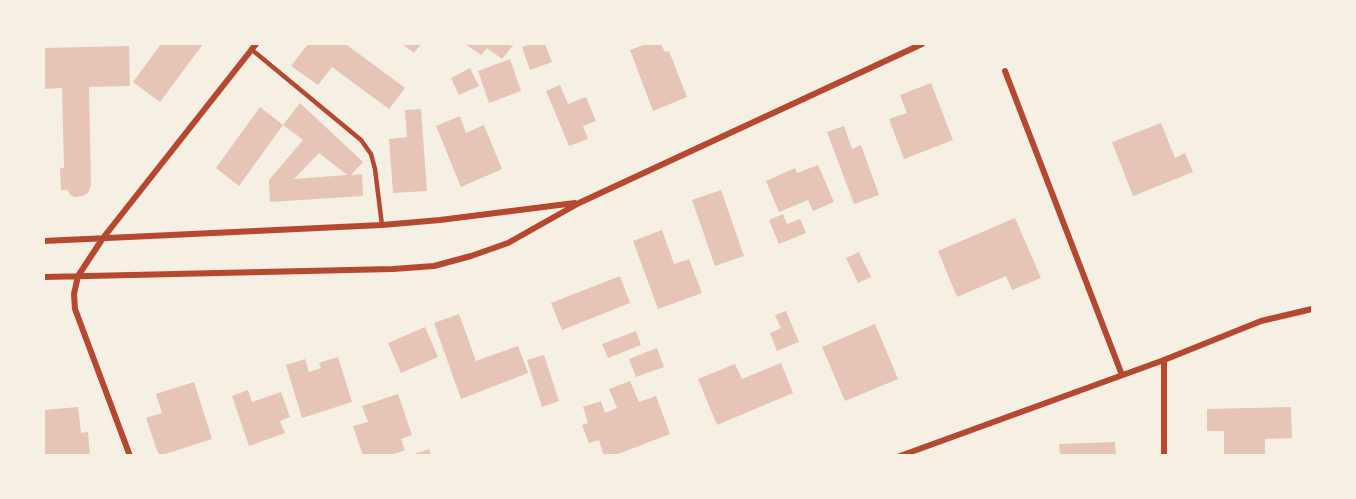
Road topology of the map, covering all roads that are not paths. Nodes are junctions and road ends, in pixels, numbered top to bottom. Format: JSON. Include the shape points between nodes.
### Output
{"nodes":[{"id":1,"x":922,"y":44,"type":"edge"},
{"id":2,"x":254,"y":46,"type":"edge"},
{"id":3,"x":1005,"y":71,"type":"dead end"},
{"id":4,"x":579,"y":202,"type":"junction"},
{"id":5,"x":381,"y":225,"type":"junction"},
{"id":6,"x":103,"y":238,"type":"junction"},
{"id":7,"x":44,"y":241,"type":"edge"},
{"id":8,"x":78,"y":276,"type":"junction"},
{"id":9,"x":44,"y":277,"type":"edge"},
{"id":10,"x":1312,"y":309,"type":"edge"},
{"id":11,"x":1164,"y":360,"type":"junction"},
{"id":12,"x":1122,"y":375,"type":"junction"},
{"id":13,"x":130,"y":456,"type":"edge"},
{"id":14,"x":900,"y":456,"type":"edge"},
{"id":15,"x":1164,"y":456,"type":"edge"}],
"edges":[{"from":1,"to":4,"type":"street"},
{"from":2,"to":5,"type":"lane","via":[[361,140],[371,154]]},
{"from":2,"to":6,"type":"street"},
{"from":3,"to":12,"type":"street"},
{"from":4,"to":5,"type":"street"},
{"from":4,"to":8,"type":"street","via":[[508,243],[434,266]]},
{"from":5,"to":6,"type":"street"},
{"from":6,"to":7,"type":"street"},
{"from":6,"to":8,"type":"street"},
{"from":8,"to":9,"type":"street"},
{"from":8,"to":13,"type":"street","via":[[75,309]]},
{"from":10,"to":11,"type":"street","via":[[1261,321]]},
{"from":11,"to":12,"type":"street"},
{"from":11,"to":15,"type":"street"},
{"from":12,"to":14,"type":"street"}]}
